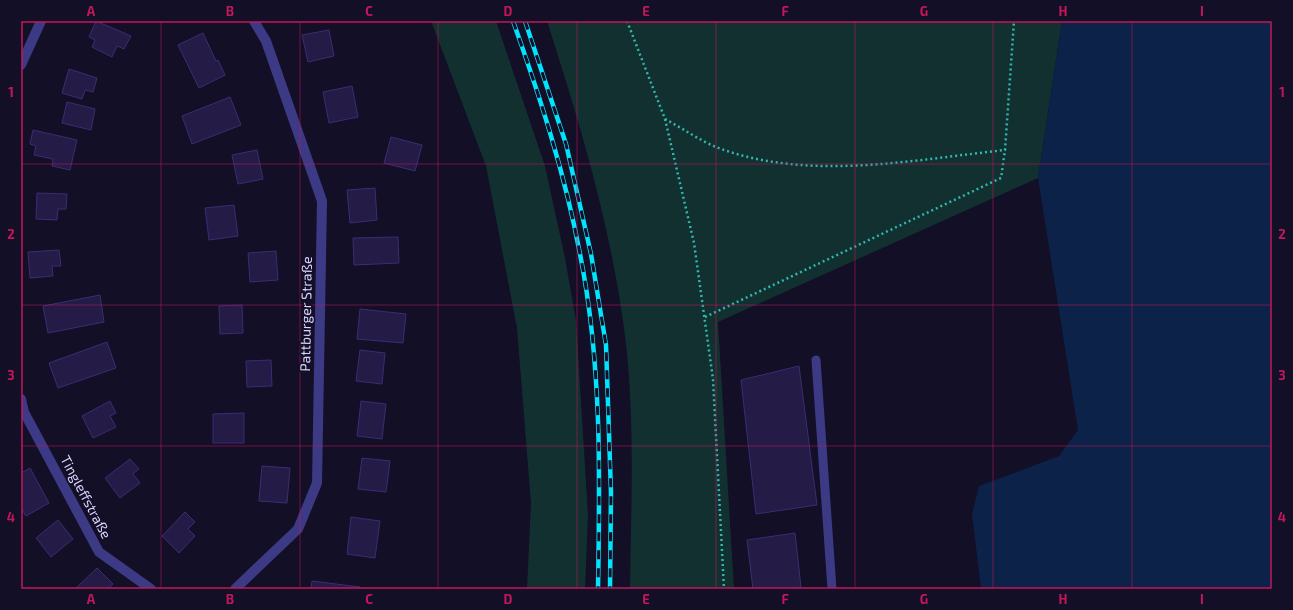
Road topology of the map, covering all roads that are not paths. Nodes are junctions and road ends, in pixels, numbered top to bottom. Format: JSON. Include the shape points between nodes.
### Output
{"nodes":[{"id":1,"x":41,"y":21,"type":"edge"},
{"id":2,"x":254,"y":21,"type":"edge"},
{"id":3,"x":21,"y":65,"type":"edge"},
{"id":4,"x":816,"y":360,"type":"dead end"},
{"id":5,"x":21,"y":399,"type":"edge"},
{"id":6,"x":151,"y":589,"type":"edge"},
{"id":7,"x":235,"y":589,"type":"edge"},
{"id":8,"x":832,"y":589,"type":"edge"}],
"edges":[{"from":1,"to":3,"type":"street"},
{"from":2,"to":7,"type":"street","name":"Pattburger Straße","via":[[266,41],[322,201],[317,483],[298,529]]},
{"from":4,"to":8,"type":"lane"},
{"from":5,"to":6,"type":"street","name":"Tingleffstraße","via":[[24,412],[99,552]]}]}
